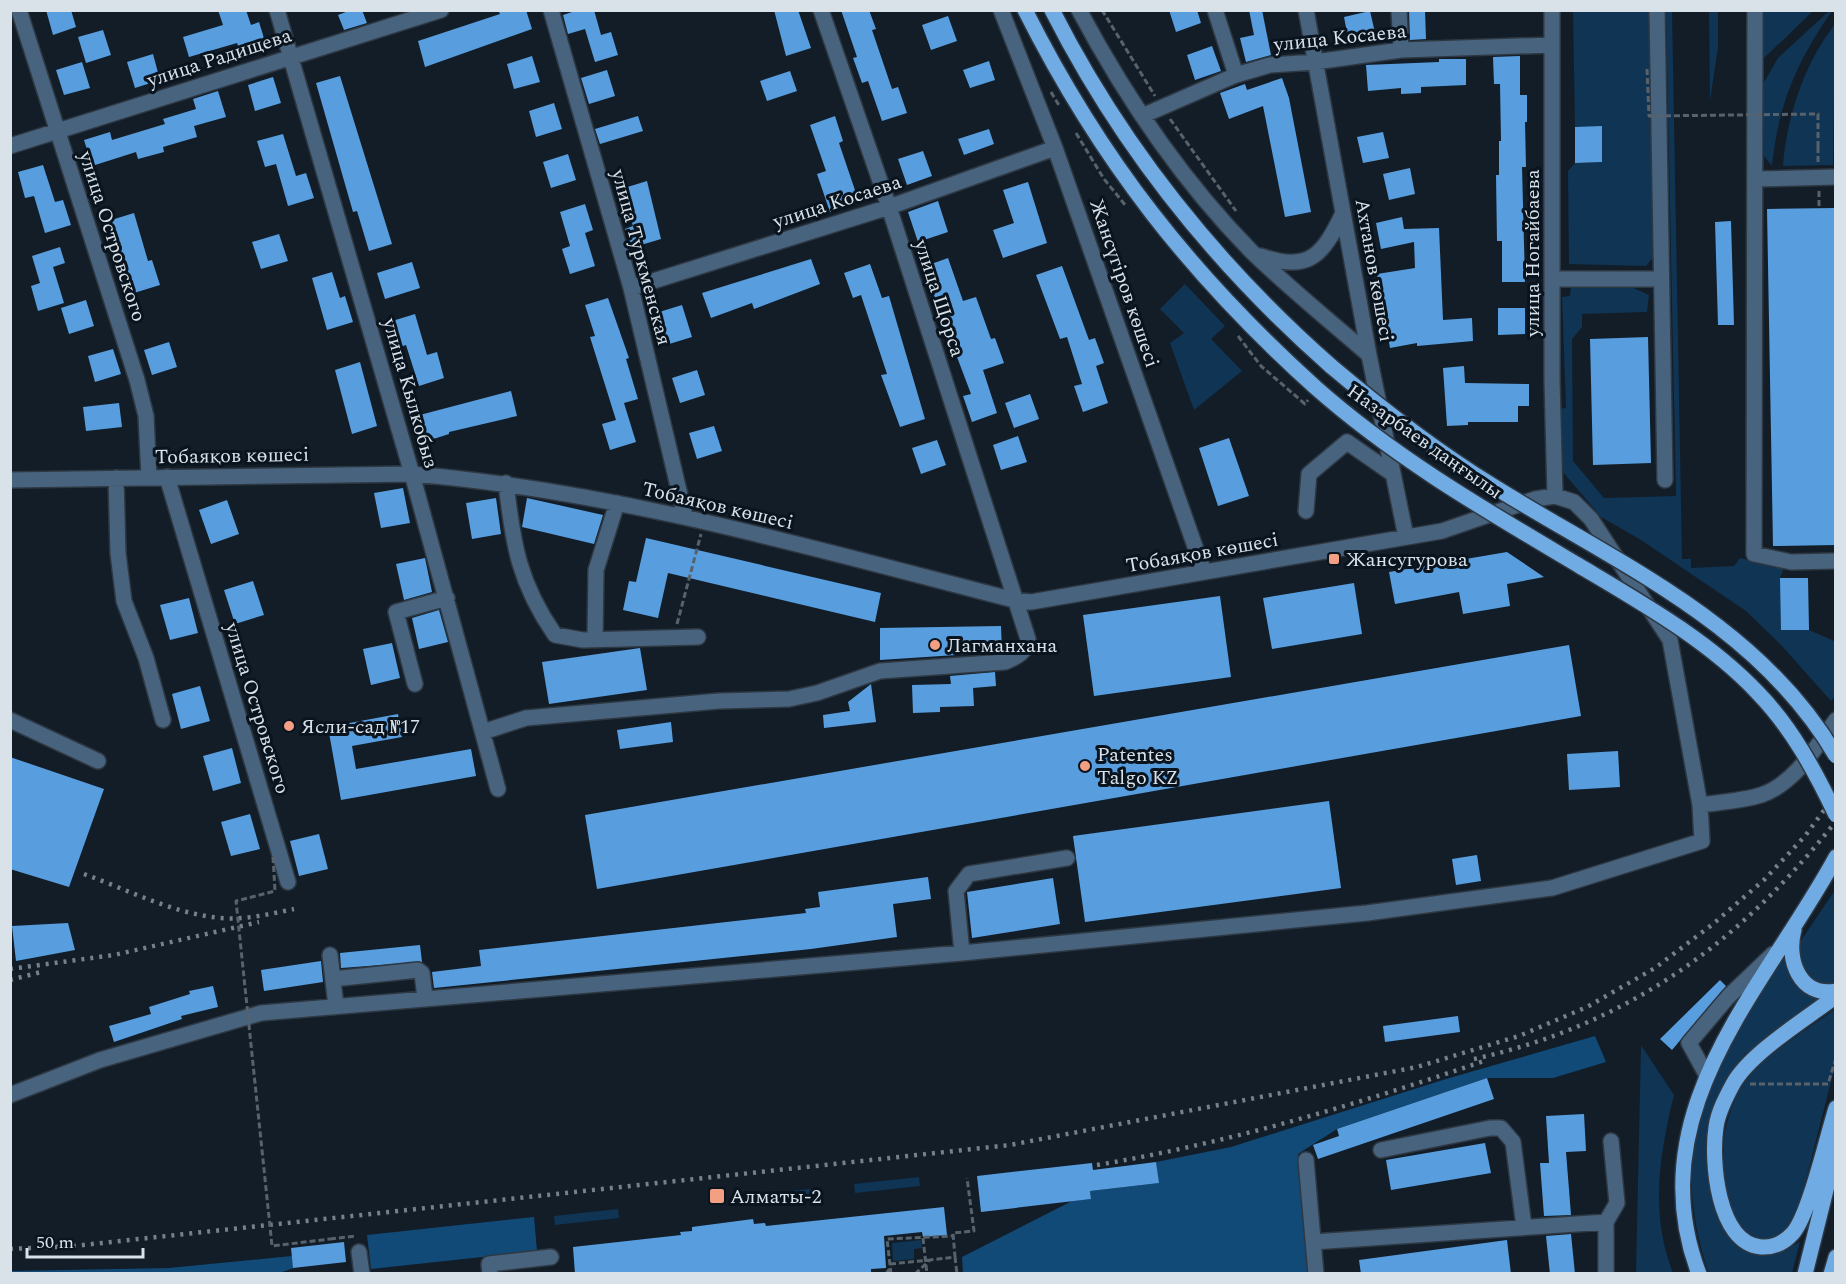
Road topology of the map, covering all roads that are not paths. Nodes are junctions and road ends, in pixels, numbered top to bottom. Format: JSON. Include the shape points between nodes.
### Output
{"nodes":[{"id":1,"x":19,"y":10,"type":"edge"},
{"id":2,"x":277,"y":10,"type":"edge"},
{"id":3,"x":441,"y":10,"type":"edge"},
{"id":4,"x":551,"y":10,"type":"edge"},
{"id":5,"x":821,"y":10,"type":"edge"},
{"id":6,"x":1001,"y":10,"type":"edge"},
{"id":7,"x":1025,"y":10,"type":"edge"},
{"id":8,"x":1052,"y":10,"type":"edge"},
{"id":9,"x":1079,"y":10,"type":"edge"},
{"id":10,"x":1215,"y":10,"type":"edge"},
{"id":11,"x":1306,"y":10,"type":"edge"},
{"id":12,"x":1399,"y":10,"type":"edge"},
{"id":13,"x":1552,"y":10,"type":"edge"},
{"id":14,"x":1657,"y":10,"type":"edge"},
{"id":15,"x":1755,"y":10,"type":"edge"},
{"id":16,"x":1552,"y":45,"type":"junction"},
{"id":17,"x":1401,"y":50,"type":"junction"},
{"id":18,"x":291,"y":56,"type":"junction"},
{"id":19,"x":1315,"y":62,"type":"junction"},
{"id":20,"x":1236,"y":75,"type":"junction"},
{"id":21,"x":1142,"y":116,"type":"junction"},
{"id":22,"x":58,"y":131,"type":"junction"},
{"id":23,"x":10,"y":146,"type":"edge"},
{"id":24,"x":1055,"y":148,"type":"junction"},
{"id":25,"x":1836,"y":177,"type":"edge"},
{"id":26,"x":1756,"y":179,"type":"junction"},
{"id":27,"x":889,"y":207,"type":"junction"},
{"id":28,"x":1343,"y":213,"type":"junction"},
{"id":29,"x":1254,"y":253,"type":"junction"},
{"id":30,"x":1552,"y":279,"type":"junction"},
{"id":31,"x":1660,"y":279,"type":"junction"},
{"id":32,"x":630,"y":288,"type":"junction"},
{"id":33,"x":1369,"y":355,"type":"junction"},
{"id":34,"x":412,"y":474,"type":"junction"},
{"id":35,"x":1393,"y":474,"type":"junction"},
{"id":36,"x":149,"y":477,"type":"junction"},
{"id":37,"x":167,"y":477,"type":"junction"},
{"id":38,"x":116,"y":478,"type":"junction"},
{"id":39,"x":10,"y":480,"type":"edge"},
{"id":40,"x":1665,"y":480,"type":"dead end"},
{"id":41,"x":506,"y":483,"type":"junction"},
{"id":42,"x":1555,"y":496,"type":"junction"},
{"id":43,"x":617,"y":503,"type":"junction"},
{"id":44,"x":1306,"y":511,"type":"dead end"},
{"id":45,"x":685,"y":516,"type":"junction"},
{"id":46,"x":1406,"y":537,"type":"junction"},
{"id":47,"x":1836,"y":561,"type":"edge"},
{"id":48,"x":1204,"y":572,"type":"junction"},
{"id":49,"x":447,"y":598,"type":"junction"},
{"id":50,"x":1014,"y":600,"type":"junction"},
{"id":51,"x":698,"y":637,"type":"dead end"},
{"id":52,"x":595,"y":639,"type":"junction"},
{"id":53,"x":415,"y":684,"type":"dead end"},
{"id":54,"x":10,"y":720,"type":"edge"},
{"id":55,"x":162,"y":720,"type":"dead end"},
{"id":56,"x":1836,"y":720,"type":"edge"},
{"id":57,"x":483,"y":732,"type":"junction"},
{"id":58,"x":1836,"y":756,"type":"edge"},
{"id":59,"x":98,"y":761,"type":"dead end"},
{"id":60,"x":498,"y":789,"type":"dead end"},
{"id":61,"x":1700,"y":804,"type":"junction"},
{"id":62,"x":1836,"y":815,"type":"edge"},
{"id":63,"x":1836,"y":857,"type":"edge"},
{"id":64,"x":1067,"y":858,"type":"dead end"},
{"id":65,"x":288,"y":882,"type":"dead end"},
{"id":66,"x":1797,"y":921,"type":"junction"},
{"id":67,"x":1778,"y":950,"type":"junction"},
{"id":68,"x":962,"y":953,"type":"junction"},
{"id":69,"x":330,"y":955,"type":"dead end"},
{"id":70,"x":333,"y":979,"type":"junction"},
{"id":71,"x":1836,"y":994,"type":"edge"},
{"id":72,"x":425,"y":998,"type":"junction"},
{"id":73,"x":336,"y":1006,"type":"junction"},
{"id":74,"x":1707,"y":1076,"type":"junction"},
{"id":75,"x":10,"y":1095,"type":"edge"},
{"id":76,"x":1836,"y":1108,"type":"edge"},
{"id":77,"x":1611,"y":1141,"type":"dead end"},
{"id":78,"x":1381,"y":1150,"type":"dead end"},
{"id":79,"x":1836,"y":1150,"type":"edge"},
{"id":80,"x":1306,"y":1160,"type":"dead end"},
{"id":81,"x":1606,"y":1222,"type":"junction"},
{"id":82,"x":1524,"y":1227,"type":"junction"},
{"id":83,"x":1314,"y":1242,"type":"junction"},
{"id":84,"x":359,"y":1252,"type":"dead end"},
{"id":85,"x":1836,"y":1257,"type":"edge"},
{"id":86,"x":362,"y":1274,"type":"edge"},
{"id":87,"x":490,"y":1274,"type":"edge"},
{"id":88,"x":552,"y":1274,"type":"edge"},
{"id":89,"x":1316,"y":1274,"type":"edge"},
{"id":90,"x":1606,"y":1274,"type":"edge"},
{"id":91,"x":1699,"y":1274,"type":"edge"},
{"id":92,"x":1805,"y":1274,"type":"edge"},
{"id":93,"x":1831,"y":1274,"type":"edge"}],
"edges":[{"from":1,"to":22,"type":"street","name":"улица Островского"},
{"from":2,"to":18,"type":"street","name":"улица Кылкобыз"},
{"from":3,"to":18,"type":"street","name":"улица Радищева"},
{"from":4,"to":32,"type":"street","name":"улица Туркменская"},
{"from":5,"to":27,"type":"street","name":"улица Щорса"},
{"from":6,"to":24,"type":"street","name":"Жансүгіров көшесі"},
{"from":7,"to":62,"type":"main road","name":"Назарбаев даңғылы","bridge":true,"via":[[1084,118],[1136,195],[1237,314],[1312,394],[1432,476],[1635,599],[1739,674],[1789,731]]},
{"from":8,"to":58,"type":"main road","name":"Назарбаев даңғылы","bridge":true,"via":[[1107,108],[1183,214],[1257,298],[1332,367],[1451,458],[1724,628],[1781,681]]},
{"from":9,"to":21,"type":"street"},
{"from":10,"to":20,"type":"street"},
{"from":11,"to":19,"type":"street","name":"Ахтанов көшесі"},
{"from":12,"to":17,"type":"street"},
{"from":13,"to":16,"type":"street","name":"улица Ногайбаева"},
{"from":14,"to":31,"type":"street"},
{"from":15,"to":26,"type":"street"},
{"from":16,"to":17,"type":"street","name":"улица Косаева"},
{"from":16,"to":30,"type":"street","name":"улица Ногайбаева"},
{"from":17,"to":19,"type":"street","name":"улица Косаева"},
{"from":18,"to":22,"type":"street","name":"улица Радищева"},
{"from":18,"to":34,"type":"street","name":"улица Кылкобыз"},
{"from":19,"to":20,"type":"street","name":"улица Косаева","via":[[1270,65]]},
{"from":19,"to":28,"type":"street","name":"Ахтанов көшесі"},
{"from":20,"to":21,"type":"street","name":"улица Косаева"},
{"from":21,"to":29,"type":"street","via":[[1218,215]]},
{"from":22,"to":23,"type":"street","name":"улица Радищева"},
{"from":22,"to":36,"type":"street","name":"улица Островского","via":[[137,380],[146,417]]},
{"from":24,"to":27,"type":"street","name":"улица Косаева"},
{"from":24,"to":48,"type":"street","name":"Жансүгіров көшесі"},
{"from":25,"to":26,"type":"street"},
{"from":26,"to":47,"type":"street","via":[[1754,554],[1791,562]]},
{"from":27,"to":32,"type":"street","name":"улица Косаева"},
{"from":27,"to":50,"type":"street","name":"улица Щорса"},
{"from":28,"to":29,"type":"street","via":[[1334,233],[1316,256],[1284,264]]},
{"from":28,"to":33,"type":"street","name":"Ахтанов көшесі"},
{"from":29,"to":33,"type":"street"},
{"from":30,"to":31,"type":"street"},
{"from":30,"to":42,"type":"street","name":"улица Ногайбаева"},
{"from":31,"to":40,"type":"street"},
{"from":32,"to":45,"type":"street","name":"улица Туркменская"},
{"from":33,"to":35,"type":"street","name":"Ахтанов көшесі"},
{"from":34,"to":37,"type":"street","name":"Тобаяқов көшесі"},
{"from":34,"to":41,"type":"street","name":"Тобаяқов көшесі"},
{"from":34,"to":49,"type":"street","name":"улица Кылкобыз"},
{"from":35,"to":44,"type":"street","via":[[1347,442],[1309,474]]},
{"from":35,"to":46,"type":"street","name":"Ахтанов көшесі"},
{"from":36,"to":37,"type":"street","name":"Тобаяқов көшесі"},
{"from":36,"to":38,"type":"street","name":"Тобаяқов көшесі"},
{"from":37,"to":65,"type":"street","name":"улица Островского"},
{"from":38,"to":39,"type":"street","name":"Тобаяқов көшесі"},
{"from":38,"to":55,"type":"street","via":[[124,601],[146,658]]},
{"from":41,"to":43,"type":"street","name":"Тобаяқов көшесі"},
{"from":41,"to":52,"type":"street","via":[[519,567],[535,606],[555,635]]},
{"from":42,"to":46,"type":"street","name":"Тобаяқов көшесі","via":[[1535,499],[1442,531]]},
{"from":42,"to":61,"type":"street","via":[[1574,502],[1591,519],[1670,640]]},
{"from":43,"to":45,"type":"street","name":"Тобаяқов көшесі"},
{"from":43,"to":52,"type":"street","via":[[596,570]]},
{"from":45,"to":50,"type":"street","name":"Тобаяқов көшесі"},
{"from":46,"to":48,"type":"street","name":"Тобаяқов көшесі"},
{"from":48,"to":50,"type":"street","name":"Тобаяқов көшесі","via":[[1053,600]]},
{"from":49,"to":53,"type":"street","via":[[396,612]]},
{"from":49,"to":57,"type":"street","name":"улица Кылкобыз"},
{"from":50,"to":57,"type":"street","name":"улица Щорса","via":[[1027,646],[1005,662],[880,671],[789,699],[719,701],[526,718]]},
{"from":51,"to":52,"type":"street"},
{"from":54,"to":59,"type":"street"},
{"from":56,"to":61,"type":"street","via":[[1792,776],[1775,790]]},
{"from":57,"to":60,"type":"street","name":"улица Кылкобыз"},
{"from":61,"to":68,"type":"street","via":[[1702,841],[1552,888],[1367,913]]},
{"from":63,"to":66,"type":"main road"},
{"from":64,"to":68,"type":"street","via":[[969,873],[956,891]]},
{"from":66,"to":67,"type":"main road"},
{"from":66,"to":71,"type":"main road","via":[[1791,943],[1797,974],[1813,989]]},
{"from":67,"to":74,"type":"main road","via":[[1729,1029]]},
{"from":67,"to":74,"type":"street","via":[[1728,997],[1689,1043]]},
{"from":68,"to":72,"type":"street"},
{"from":69,"to":70,"type":"street"},
{"from":70,"to":72,"type":"street","via":[[418,970],[422,973]]},
{"from":70,"to":73,"type":"street"},
{"from":71,"to":76,"type":"main road","via":[[1747,1065],[1719,1115],[1715,1155],[1723,1207],[1732,1230],[1745,1242],[1770,1247],[1795,1231]]},
{"from":72,"to":73,"type":"street"},
{"from":73,"to":75,"type":"street","via":[[261,1013],[100,1060]]},
{"from":74,"to":91,"type":"main road","via":[[1688,1128],[1682,1169],[1687,1229]]},
{"from":77,"to":81,"type":"street","via":[[1617,1203]]},
{"from":78,"to":82,"type":"street","via":[[1501,1128],[1513,1142]]},
{"from":79,"to":92,"type":"main road"},
{"from":80,"to":83,"type":"street"},
{"from":81,"to":82,"type":"street"},
{"from":81,"to":90,"type":"street"},
{"from":82,"to":83,"type":"street"},
{"from":83,"to":89,"type":"street"},
{"from":84,"to":86,"type":"street"},
{"from":85,"to":93,"type":"main road"},
{"from":87,"to":88,"type":"street","via":[[489,1264],[551,1254]]}]}
